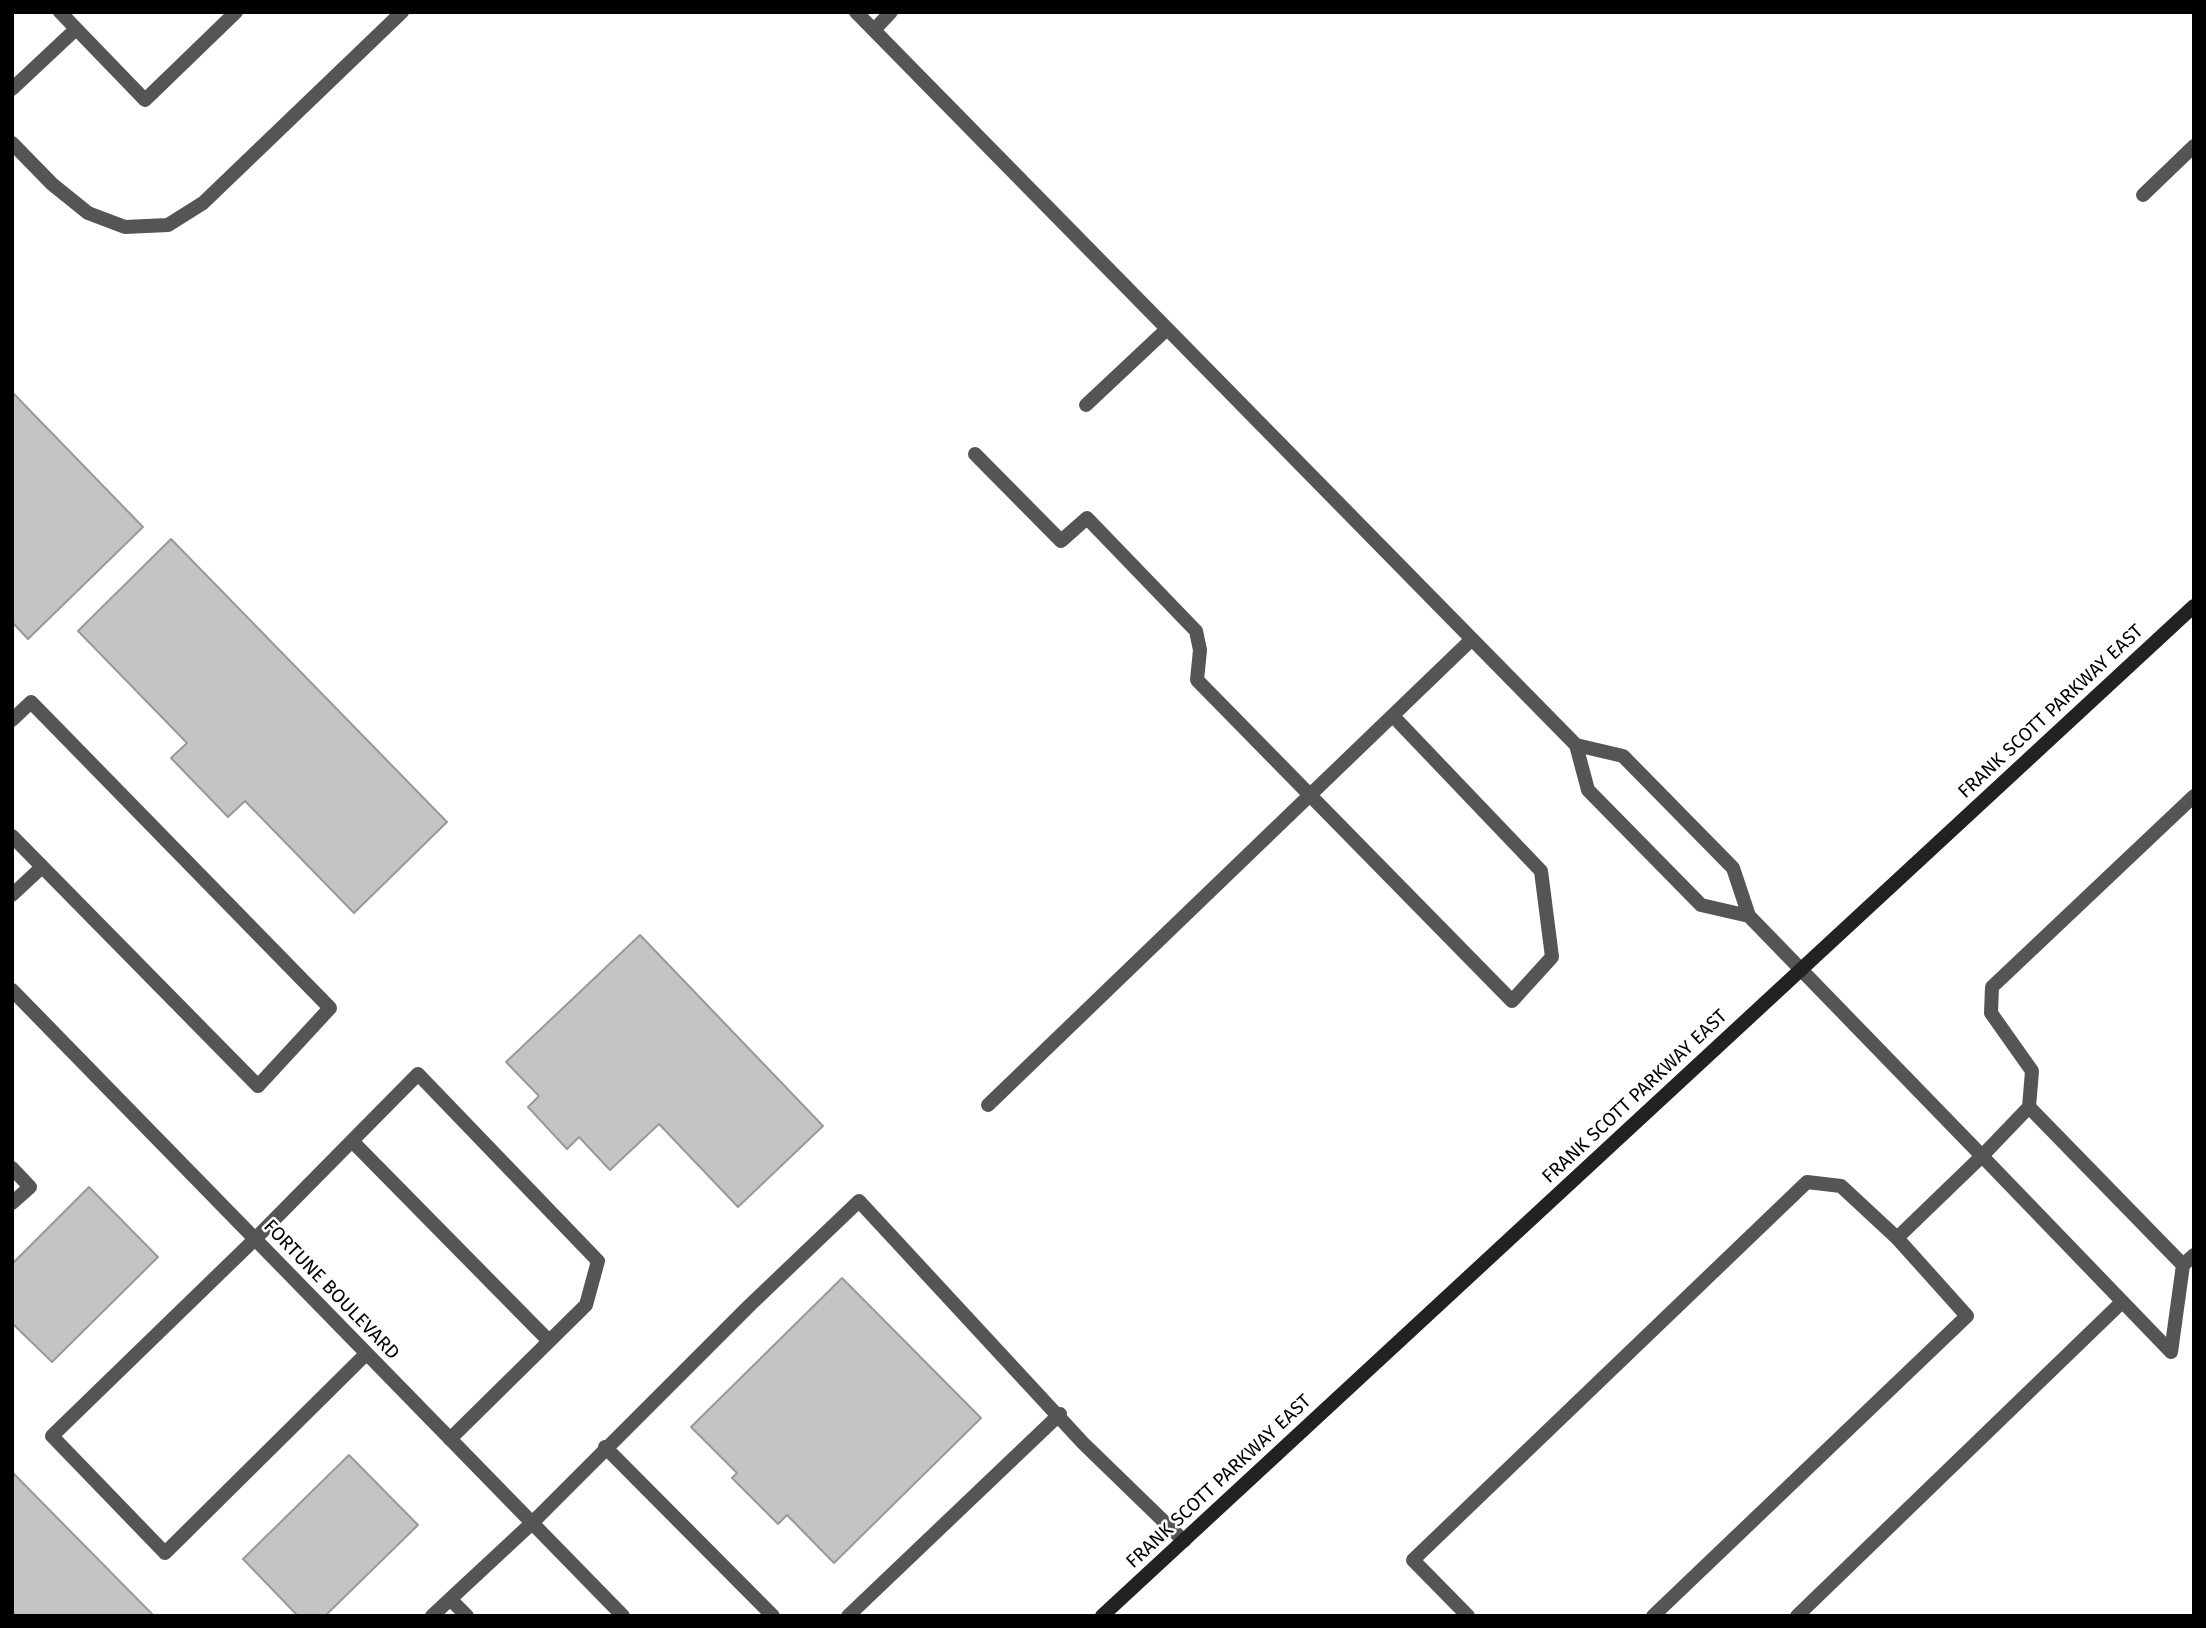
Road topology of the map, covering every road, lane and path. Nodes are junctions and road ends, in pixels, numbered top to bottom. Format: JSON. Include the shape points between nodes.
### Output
{"nodes":[{"id":1,"x":60,"y":12,"type":"edge"},
{"id":2,"x":236,"y":12,"type":"edge"},
{"id":3,"x":856,"y":12,"type":"edge"},
{"id":4,"x":891,"y":12,"type":"edge"},
{"id":5,"x":391,"y":16,"type":"edge"},
{"id":6,"x":76,"y":29,"type":"junction"},
{"id":7,"x":874,"y":30,"type":"junction"},
{"id":8,"x":12,"y":89,"type":"edge"},
{"id":9,"x":12,"y":144,"type":"edge"},
{"id":10,"x":2194,"y":146,"type":"edge"},
{"id":11,"x":2143,"y":195,"type":"dead end"},
{"id":12,"x":1167,"y":328,"type":"junction"},
{"id":13,"x":1086,"y":405,"type":"dead end"},
{"id":14,"x":975,"y":454,"type":"dead end"},
{"id":15,"x":2194,"y":606,"type":"edge"},
{"id":16,"x":1471,"y":640,"type":"junction"},
{"id":17,"x":1393,"y":716,"type":"junction"},
{"id":18,"x":12,"y":720,"type":"edge"},
{"id":19,"x":1576,"y":746,"type":"junction"},
{"id":20,"x":1310,"y":795,"type":"junction"},
{"id":21,"x":2194,"y":796,"type":"edge"},
{"id":22,"x":12,"y":836,"type":"edge"},
{"id":23,"x":42,"y":867,"type":"junction"},
{"id":24,"x":12,"y":895,"type":"edge"},
{"id":25,"x":1749,"y":916,"type":"junction"},
{"id":26,"x":1800,"y":970,"type":"junction"},
{"id":27,"x":12,"y":990,"type":"edge"},
{"id":28,"x":988,"y":1105,"type":"dead end"},
{"id":29,"x":2029,"y":1107,"type":"junction"},
{"id":30,"x":352,"y":1140,"type":"junction"},
{"id":31,"x":1982,"y":1156,"type":"junction"},
{"id":32,"x":12,"y":1168,"type":"edge"},
{"id":33,"x":12,"y":1203,"type":"edge"},
{"id":34,"x":1897,"y":1238,"type":"junction"},
{"id":35,"x":255,"y":1239,"type":"junction"},
{"id":36,"x":2188,"y":1260,"type":"edge"},
{"id":37,"x":2122,"y":1302,"type":"junction"},
{"id":38,"x":549,"y":1341,"type":"junction"},
{"id":39,"x":366,"y":1354,"type":"junction"},
{"id":40,"x":1060,"y":1415,"type":"junction"},
{"id":41,"x":450,"y":1439,"type":"junction"},
{"id":42,"x":606,"y":1447,"type":"junction"},
{"id":43,"x":532,"y":1523,"type":"junction"},
{"id":44,"x":1184,"y":1541,"type":"junction"},
{"id":45,"x":450,"y":1599,"type":"junction"},
{"id":46,"x":432,"y":1616,"type":"edge"},
{"id":47,"x":467,"y":1616,"type":"edge"},
{"id":48,"x":623,"y":1616,"type":"edge"},
{"id":49,"x":773,"y":1616,"type":"edge"},
{"id":50,"x":848,"y":1616,"type":"edge"},
{"id":51,"x":1102,"y":1616,"type":"edge"},
{"id":52,"x":1468,"y":1616,"type":"edge"},
{"id":53,"x":1653,"y":1616,"type":"edge"},
{"id":54,"x":1797,"y":1616,"type":"edge"}],
"edges":[{"from":1,"to":6,"type":"street"},
{"from":2,"to":6,"type":"street","via":[[145,100]]},
{"from":3,"to":7,"type":"street"},
{"from":4,"to":7,"type":"street"},
{"from":5,"to":9,"type":"street","via":[[203,203],[168,225],[125,227],[88,213]]},
{"from":6,"to":8,"type":"street"},
{"from":7,"to":12,"type":"street"},
{"from":10,"to":11,"type":"street"},
{"from":12,"to":13,"type":"street"},
{"from":12,"to":16,"type":"street"},
{"from":14,"to":20,"type":"street","via":[[1061,541],[1087,518],[1196,631],[1200,650],[1197,680]]},
{"from":15,"to":26,"type":"main road","name":"FRANK SCOTT PARKWAY EAST"},
{"from":16,"to":17,"type":"street"},
{"from":16,"to":19,"type":"street"},
{"from":17,"to":20,"type":"street"},
{"from":17,"to":20,"type":"street","via":[[1541,871],[1552,957],[1519,994],[1511,1001]]},
{"from":18,"to":23,"type":"street","via":[[31,702],[330,1008],[258,1086]]},
{"from":19,"to":25,"type":"street","via":[[1623,756],[1733,867]]},
{"from":19,"to":25,"type":"street","via":[[1588,790],[1701,905]]},
{"from":20,"to":28,"type":"street"},
{"from":21,"to":29,"type":"street","via":[[1992,987],[1991,1013],[2032,1071]]},
{"from":22,"to":23,"type":"street"},
{"from":23,"to":24,"type":"street"},
{"from":25,"to":26,"type":"street"},
{"from":26,"to":31,"type":"street"},
{"from":26,"to":44,"type":"main road","name":"FRANK SCOTT PARKWAY EAST"},
{"from":27,"to":35,"type":"street","name":"FORTUNE BOULEVARD"},
{"from":29,"to":31,"type":"street"},
{"from":29,"to":36,"type":"street"},
{"from":30,"to":35,"type":"street"},
{"from":30,"to":38,"type":"street"},
{"from":30,"to":38,"type":"street","via":[[418,1074],[598,1261],[586,1305]]},
{"from":31,"to":34,"type":"street"},
{"from":31,"to":37,"type":"street"},
{"from":32,"to":33,"type":"street","via":[[30,1187]]},
{"from":34,"to":52,"type":"street","via":[[1841,1186],[1807,1182],[1413,1560]]},
{"from":34,"to":53,"type":"street","via":[[1967,1316]]},
{"from":35,"to":39,"type":"street","name":"FORTUNE BOULEVARD"},
{"from":35,"to":39,"type":"street","via":[[52,1436],[146,1534],[165,1553]]},
{"from":36,"to":37,"type":"street","via":[[2171,1352]]},
{"from":37,"to":54,"type":"street"},
{"from":38,"to":41,"type":"street"},
{"from":39,"to":41,"type":"street","name":"FORTUNE BOULEVARD"},
{"from":40,"to":42,"type":"street","via":[[859,1201]]},
{"from":40,"to":44,"type":"street"},
{"from":40,"to":50,"type":"street"},
{"from":41,"to":43,"type":"street","name":"FORTUNE BOULEVARD"},
{"from":42,"to":43,"type":"street"},
{"from":42,"to":49,"type":"street"},
{"from":43,"to":45,"type":"street"},
{"from":43,"to":48,"type":"street","name":"FORTUNE BOULEVARD"},
{"from":44,"to":51,"type":"main road","name":"FRANK SCOTT PARKWAY EAST"},
{"from":45,"to":46,"type":"street"},
{"from":45,"to":47,"type":"street"}]}
